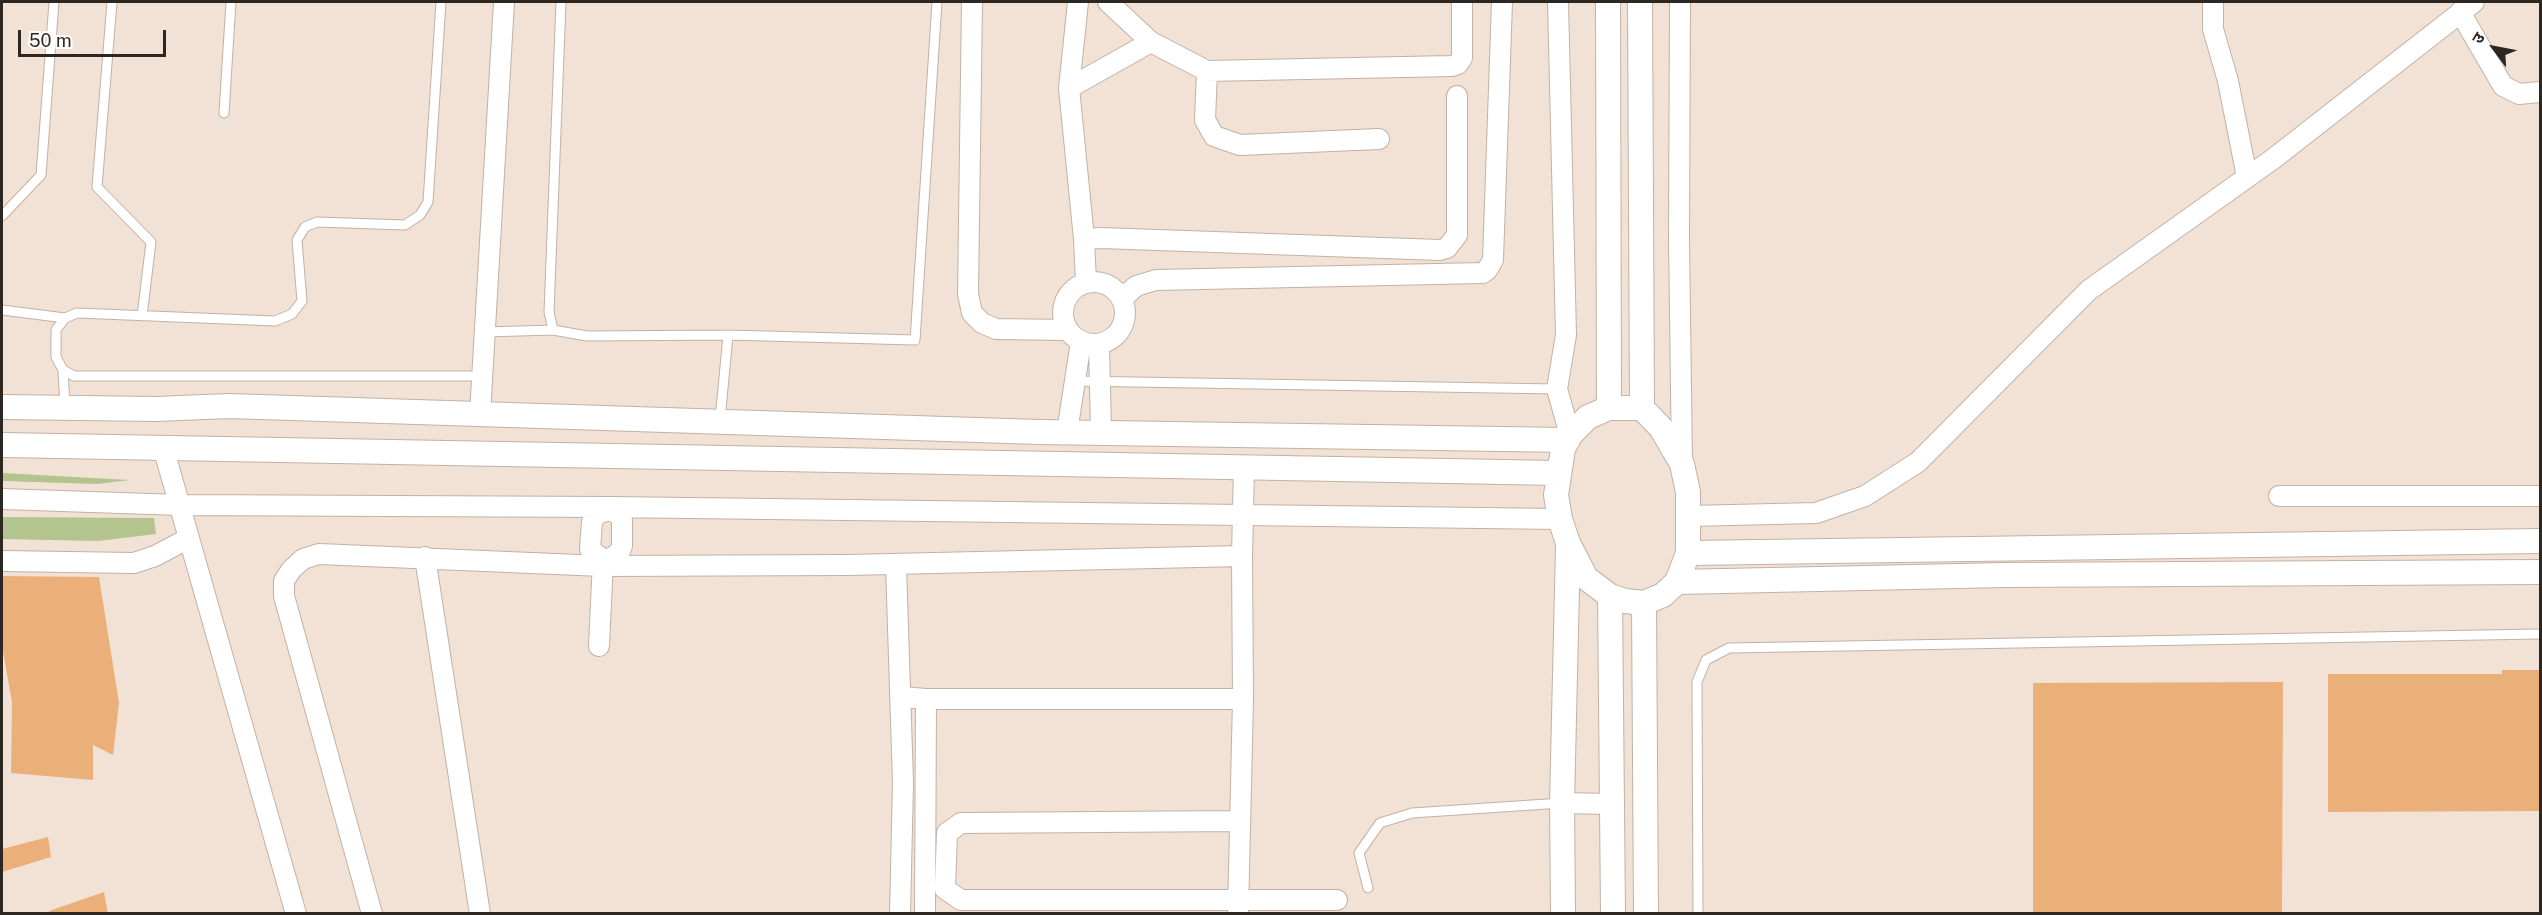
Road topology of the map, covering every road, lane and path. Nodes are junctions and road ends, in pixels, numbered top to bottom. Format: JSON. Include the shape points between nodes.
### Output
{"nodes":[{"id":1,"x":54,"y":2,"type":"edge"},
{"id":2,"x":112,"y":2,"type":"edge"},
{"id":3,"x":231,"y":2,"type":"edge"},
{"id":4,"x":441,"y":2,"type":"edge"},
{"id":5,"x":504,"y":2,"type":"edge"},
{"id":6,"x":561,"y":2,"type":"edge"},
{"id":7,"x":937,"y":2,"type":"edge"},
{"id":8,"x":972,"y":2,"type":"edge"},
{"id":9,"x":1078,"y":2,"type":"edge"},
{"id":10,"x":1108,"y":2,"type":"edge"},
{"id":11,"x":1462,"y":2,"type":"edge"},
{"id":12,"x":1502,"y":2,"type":"edge"},
{"id":13,"x":1558,"y":2,"type":"edge"},
{"id":14,"x":1608,"y":2,"type":"edge"},
{"id":15,"x":1640,"y":2,"type":"edge"},
{"id":16,"x":1680,"y":2,"type":"edge"},
{"id":17,"x":2213,"y":2,"type":"edge"},
{"id":18,"x":2467,"y":7,"type":"edge"},
{"id":19,"x":1151,"y":42,"type":"junction"},
{"id":20,"x":1207,"y":71,"type":"junction"},
{"id":21,"x":1069,"y":88,"type":"junction"},
{"id":22,"x":2541,"y":92,"type":"edge"},
{"id":23,"x":1457,"y":96,"type":"dead end"},
{"id":24,"x":224,"y":113,"type":"dead end"},
{"id":25,"x":1379,"y":139,"type":"dead end"},
{"id":26,"x":2247,"y":177,"type":"junction"},
{"id":27,"x":2,"y":216,"type":"edge"},
{"id":28,"x":1084,"y":239,"type":"junction"},
{"id":29,"x":1086,"y":282,"type":"junction"},
{"id":30,"x":1122,"y":299,"type":"junction"},
{"id":31,"x":2,"y":310,"type":"edge"},
{"id":32,"x":142,"y":316,"type":"junction"},
{"id":33,"x":65,"y":318,"type":"junction"},
{"id":34,"x":552,"y":330,"type":"junction"},
{"id":35,"x":485,"y":332,"type":"junction"},
{"id":36,"x":728,"y":335,"type":"junction"},
{"id":37,"x":1082,"y":339,"type":"junction"},
{"id":38,"x":63,"y":370,"type":"junction"},
{"id":39,"x":482,"y":376,"type":"junction"},
{"id":40,"x":1074,"y":381,"type":"junction"},
{"id":41,"x":1100,"y":381,"type":"junction"},
{"id":42,"x":1557,"y":389,"type":"junction"},
{"id":43,"x":2,"y":407,"type":"edge"},
{"id":44,"x":66,"y":408,"type":"junction"},
{"id":45,"x":1609,"y":408,"type":"junction"},
{"id":46,"x":1642,"y":408,"type":"junction"},
{"id":47,"x":480,"y":414,"type":"junction"},
{"id":48,"x":685,"y":421,"type":"junction"},
{"id":49,"x":719,"y":422,"type":"junction"},
{"id":50,"x":1067,"y":432,"type":"junction"},
{"id":51,"x":1101,"y":432,"type":"junction"},
{"id":52,"x":1569,"y":438,"type":"junction"},
{"id":53,"x":2,"y":445,"type":"edge"},
{"id":54,"x":163,"y":447,"type":"junction"},
{"id":55,"x":680,"y":457,"type":"junction"},
{"id":56,"x":1682,"y":464,"type":"junction"},
{"id":57,"x":1244,"y":467,"type":"junction"},
{"id":58,"x":1559,"y":473,"type":"junction"},
{"id":59,"x":2279,"y":496,"type":"dead end"},
{"id":60,"x":2541,"y":496,"type":"edge"},
{"id":61,"x":2,"y":499,"type":"edge"},
{"id":62,"x":180,"y":505,"type":"junction"},
{"id":63,"x":609,"y":508,"type":"junction"},
{"id":64,"x":1243,"y":514,"type":"junction"},
{"id":65,"x":1689,"y":516,"type":"junction"},
{"id":66,"x":1560,"y":519,"type":"junction"},
{"id":67,"x":189,"y":538,"type":"junction"},
{"id":68,"x":2541,"y":541,"type":"edge"},
{"id":69,"x":1568,"y":543,"type":"junction"},
{"id":70,"x":1688,"y":553,"type":"junction"},
{"id":71,"x":1242,"y":556,"type":"junction"},
{"id":72,"x":425,"y":557,"type":"junction"},
{"id":73,"x":2,"y":561,"type":"edge"},
{"id":74,"x":602,"y":563,"type":"junction"},
{"id":75,"x":896,"y":565,"type":"junction"},
{"id":76,"x":2541,"y":572,"type":"edge"},
{"id":77,"x":1677,"y":582,"type":"junction"},
{"id":78,"x":1610,"y":596,"type":"junction"},
{"id":79,"x":1644,"y":603,"type":"junction"},
{"id":80,"x":2541,"y":634,"type":"edge"},
{"id":81,"x":599,"y":646,"type":"dead end"},
{"id":82,"x":901,"y":697,"type":"junction"},
{"id":83,"x":926,"y":699,"type":"junction"},
{"id":84,"x":1243,"y":699,"type":"junction"},
{"id":85,"x":1562,"y":803,"type":"junction"},
{"id":86,"x":1612,"y":804,"type":"junction"},
{"id":87,"x":1240,"y":821,"type":"junction"},
{"id":88,"x":1368,"y":888,"type":"dead end"},
{"id":89,"x":1336,"y":900,"type":"dead end"},
{"id":90,"x":1238,"y":907,"type":"edge"},
{"id":91,"x":296,"y":914,"type":"edge"},
{"id":92,"x":372,"y":914,"type":"edge"},
{"id":93,"x":480,"y":914,"type":"edge"},
{"id":94,"x":900,"y":914,"type":"edge"},
{"id":95,"x":925,"y":914,"type":"edge"},
{"id":96,"x":1563,"y":914,"type":"edge"},
{"id":97,"x":1613,"y":914,"type":"edge"},
{"id":98,"x":1646,"y":914,"type":"edge"},
{"id":99,"x":1698,"y":914,"type":"edge"}],
"edges":[{"from":1,"to":27,"type":"lane","via":[[41,175]]},
{"from":2,"to":32,"type":"lane","via":[[97,187],[151,242]]},
{"from":3,"to":24,"type":"lane"},
{"from":4,"to":32,"type":"lane","via":[[428,202],[420,215],[405,225],[316,222],[305,227],[297,240],[302,301],[292,314],[275,321]]},
{"from":5,"to":35,"type":"street"},
{"from":6,"to":34,"type":"lane","via":[[549,312]]},
{"from":7,"to":36,"type":"lane","via":[[915,340]]},
{"from":8,"to":37,"type":"street","via":[[968,294],[972,313],[996,329]]},
{"from":9,"to":21,"type":"street"},
{"from":10,"to":19,"type":"street"},
{"from":11,"to":20,"type":"street","via":[[1461,58],[1452,66]]},
{"from":12,"to":30,"type":"street","via":[[1493,260],[1488,270],[1156,280],[1136,286]]},
{"from":13,"to":42,"type":"street","via":[[1566,334]]},
{"from":14,"to":45,"type":"street"},
{"from":15,"to":46,"type":"street"},
{"from":16,"to":56,"type":"street"},
{"from":17,"to":26,"type":"street","via":[[2213,29]]},
{"from":18,"to":22,"type":"street","via":[[2503,86],[2519,94]]},
{"from":18,"to":26,"type":"street"},
{"from":19,"to":20,"type":"street"},
{"from":19,"to":21,"type":"street"},
{"from":20,"to":25,"type":"street","via":[[1205,120],[1215,136],[1224,140],[1240,145]]},
{"from":21,"to":28,"type":"street"},
{"from":23,"to":28,"type":"street","via":[[1457,235],[1447,248]]},
{"from":26,"to":65,"type":"street","via":[[2089,290],[1918,462],[1865,496],[1816,513]]},
{"from":28,"to":29,"type":"street"},
{"from":29,"to":30,"type":"street","via":[[1107,284]]},
{"from":29,"to":37,"type":"street","via":[[1064,302],[1063,321]]},
{"from":30,"to":37,"type":"street","via":[[1122,327],[1109,342]]},
{"from":31,"to":33,"type":"lane"},
{"from":32,"to":33,"type":"lane","via":[[77,313]]},
{"from":33,"to":38,"type":"lane","via":[[56,330],[56,357]]},
{"from":34,"to":35,"type":"lane"},
{"from":34,"to":36,"type":"lane","via":[[587,336]]},
{"from":35,"to":39,"type":"street"},
{"from":36,"to":49,"type":"lane"},
{"from":37,"to":40,"type":"street"},
{"from":37,"to":41,"type":"street"},
{"from":38,"to":39,"type":"lane","via":[[74,376]]},
{"from":38,"to":44,"type":"lane"},
{"from":39,"to":47,"type":"street"},
{"from":40,"to":41,"type":"lane"},
{"from":40,"to":50,"type":"street"},
{"from":41,"to":42,"type":"lane"},
{"from":41,"to":51,"type":"street"},
{"from":42,"to":52,"type":"street"},
{"from":43,"to":44,"type":"street"},
{"from":44,"to":47,"type":"street","via":[[229,406]]},
{"from":45,"to":46,"type":"street"},
{"from":45,"to":52,"type":"street","via":[[1588,417]]},
{"from":46,"to":56,"type":"street","via":[[1661,428]]},
{"from":47,"to":48,"type":"street"},
{"from":48,"to":49,"type":"street"},
{"from":48,"to":55,"type":"street"},
{"from":49,"to":50,"type":"street"},
{"from":50,"to":51,"type":"street"},
{"from":51,"to":52,"type":"street"},
{"from":52,"to":58,"type":"street"},
{"from":53,"to":54,"type":"street"},
{"from":54,"to":55,"type":"street"},
{"from":54,"to":62,"type":"street"},
{"from":55,"to":57,"type":"street"},
{"from":56,"to":65,"type":"street"},
{"from":57,"to":58,"type":"street"},
{"from":57,"to":64,"type":"street"},
{"from":58,"to":66,"type":"street","via":[[1556,495]]},
{"from":59,"to":60,"type":"street"},
{"from":61,"to":62,"type":"street"},
{"from":62,"to":63,"type":"street"},
{"from":62,"to":67,"type":"street"},
{"from":63,"to":64,"type":"street"},
{"from":63,"to":74,"type":"street","via":[[592,522],[590,549]]},
{"from":63,"to":74,"type":"street","via":[[622,520],[622,546]]},
{"from":64,"to":66,"type":"street"},
{"from":64,"to":71,"type":"street"},
{"from":65,"to":70,"type":"street"},
{"from":66,"to":69,"type":"street"},
{"from":67,"to":73,"type":"street","via":[[134,563]]},
{"from":67,"to":91,"type":"street"},
{"from":68,"to":70,"type":"street"},
{"from":69,"to":78,"type":"street","via":[[1586,578]]},
{"from":69,"to":85,"type":"street"},
{"from":70,"to":77,"type":"street"},
{"from":71,"to":75,"type":"street"},
{"from":71,"to":84,"type":"street"},
{"from":72,"to":74,"type":"street"},
{"from":72,"to":92,"type":"street","via":[[319,554],[303,559],[284,581],[284,596]]},
{"from":72,"to":93,"type":"street"},
{"from":74,"to":75,"type":"street"},
{"from":74,"to":81,"type":"street"},
{"from":75,"to":82,"type":"street"},
{"from":76,"to":77,"type":"street","via":[[2017,575]]},
{"from":77,"to":79,"type":"street","via":[[1663,595]]},
{"from":78,"to":79,"type":"street"},
{"from":78,"to":86,"type":"street"},
{"from":79,"to":98,"type":"street"},
{"from":80,"to":99,"type":"lane","via":[[1729,648],[1706,660],[1697,682]]},
{"from":82,"to":83,"type":"street"},
{"from":82,"to":94,"type":"street"},
{"from":83,"to":84,"type":"street"},
{"from":83,"to":95,"type":"street"},
{"from":84,"to":87,"type":"street"},
{"from":85,"to":86,"type":"street"},
{"from":85,"to":88,"type":"lane","via":[[1412,813],[1380,823],[1359,853]]},
{"from":85,"to":96,"type":"street"},
{"from":86,"to":97,"type":"street"},
{"from":87,"to":90,"type":"street"},
{"from":87,"to":90,"type":"street","via":[[961,823],[947,833],[945,889],[961,900]]},
{"from":89,"to":90,"type":"street"}]}
